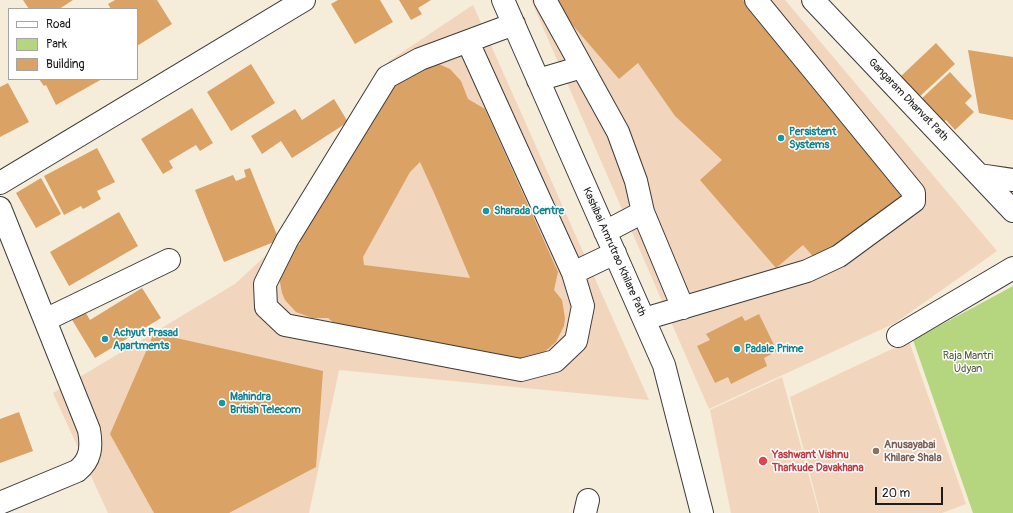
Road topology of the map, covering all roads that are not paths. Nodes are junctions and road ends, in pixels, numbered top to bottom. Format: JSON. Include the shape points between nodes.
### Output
{"nodes":[{"id":1,"x":304,"y":0,"type":"edge"},
{"id":2,"x":503,"y":0,"type":"edge"},
{"id":3,"x":545,"y":0,"type":"edge"},
{"id":4,"x":756,"y":0,"type":"edge"},
{"id":5,"x":814,"y":0,"type":"edge"},
{"id":6,"x":514,"y":24,"type":"junction"},
{"id":7,"x":468,"y":42,"type":"junction"},
{"id":8,"x":582,"y":67,"type":"junction"},
{"id":9,"x":538,"y":80,"type":"junction"},
{"id":10,"x":979,"y":175,"type":"junction"},
{"id":11,"x":1013,"y":180,"type":"edge"},
{"id":12,"x":0,"y":183,"type":"edge"},
{"id":13,"x":0,"y":208,"type":"edge"},
{"id":14,"x":1013,"y":211,"type":"edge"},
{"id":15,"x":643,"y":212,"type":"junction"},
{"id":16,"x":605,"y":232,"type":"junction"},
{"id":17,"x":614,"y":253,"type":"junction"},
{"id":18,"x":169,"y":260,"type":"dead end"},
{"id":19,"x":1013,"y":268,"type":"edge"},
{"id":20,"x":573,"y":273,"type":"junction"},
{"id":21,"x":683,"y":308,"type":"junction"},
{"id":22,"x":45,"y":320,"type":"junction"},
{"id":23,"x":644,"y":320,"type":"junction"},
{"id":24,"x":898,"y":336,"type":"dead end"},
{"id":25,"x":0,"y":504,"type":"edge"},
{"id":26,"x":702,"y":513,"type":"edge"}],
"edges":[{"from":1,"to":12,"type":"street"},
{"from":2,"to":6,"type":"street","name":"Kashibai Amrutrao Khilare Path"},
{"from":3,"to":8,"type":"street"},
{"from":4,"to":21,"type":"street","via":[[914,193],[914,201],[822,265]]},
{"from":5,"to":10,"type":"street","name":"Gangaram Dhanvat Path"},
{"from":6,"to":7,"type":"street"},
{"from":6,"to":9,"type":"street","name":"Kashibai Amrutrao Khilare Path"},
{"from":7,"to":20,"type":"street"},
{"from":7,"to":20,"type":"street","via":[[420,59],[387,77],[284,246],[265,284],[266,307],[285,325],[521,370],[555,361],[576,341],[583,306]]},
{"from":8,"to":9,"type":"street"},
{"from":8,"to":15,"type":"street","via":[[618,132],[636,181]]},
{"from":9,"to":16,"type":"street","name":"Kashibai Amrutrao Khilare Path"},
{"from":10,"to":11,"type":"street"},
{"from":10,"to":14,"type":"street","name":"Gangaram Dhanvat Path"},
{"from":13,"to":22,"type":"street"},
{"from":15,"to":16,"type":"street"},
{"from":15,"to":21,"type":"street"},
{"from":16,"to":17,"type":"street","name":"Kashibai Amrutrao Khilare Path"},
{"from":17,"to":20,"type":"street"},
{"from":17,"to":23,"type":"street","name":"Kashibai Amrutrao Khilare Path"},
{"from":18,"to":22,"type":"street"},
{"from":19,"to":24,"type":"street"},
{"from":21,"to":23,"type":"street"},
{"from":22,"to":25,"type":"street","via":[[89,430],[89,457],[77,471]]},
{"from":23,"to":26,"type":"street","name":"Kashibai Amrutrao Khilare Path","via":[[664,365]]}]}
